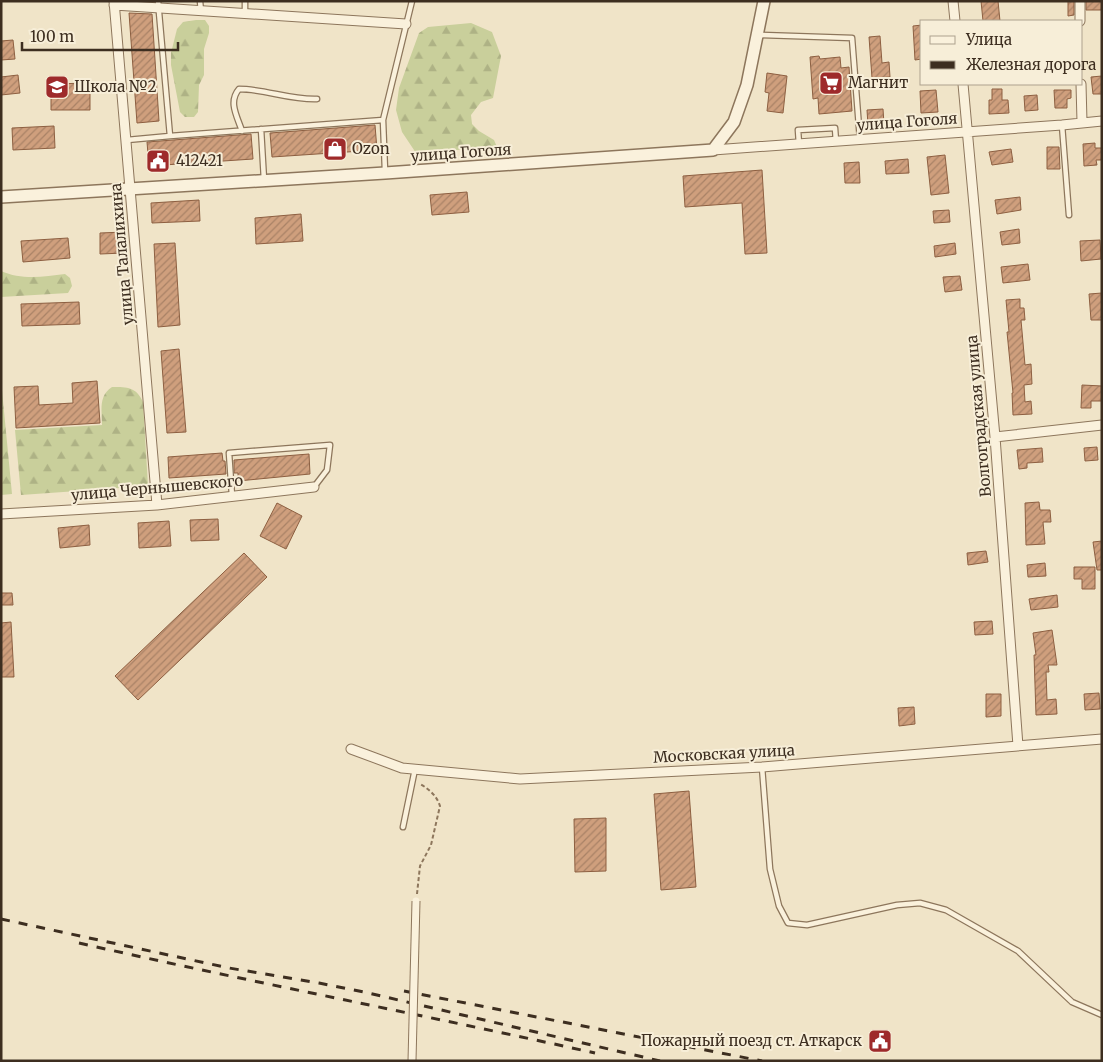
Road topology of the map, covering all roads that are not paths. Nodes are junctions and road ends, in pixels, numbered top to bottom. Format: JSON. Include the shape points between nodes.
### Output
{"nodes":[{"id":1,"x":200,"y":1,"type":"edge"},
{"id":2,"x":245,"y":1,"type":"edge"},
{"id":3,"x":412,"y":1,"type":"edge"},
{"id":4,"x":764,"y":1,"type":"edge"},
{"id":5,"x":953,"y":1,"type":"edge"},
{"id":6,"x":1080,"y":1,"type":"edge"},
{"id":7,"x":114,"y":3,"type":"edge"},
{"id":8,"x":158,"y":5,"type":"edge"},
{"id":9,"x":201,"y":12,"type":"junction"},
{"id":10,"x":245,"y":14,"type":"junction"},
{"id":11,"x":955,"y":20,"type":"edge"},
{"id":12,"x":1080,"y":20,"type":"edge"},
{"id":13,"x":406,"y":24,"type":"junction"},
{"id":14,"x":758,"y":35,"type":"junction"},
{"id":15,"x":962,"y":85,"type":"edge"},
{"id":16,"x":1081,"y":85,"type":"edge"},
{"id":17,"x":317,"y":99,"type":"dead end"},
{"id":18,"x":383,"y":120,"type":"junction"},
{"id":19,"x":1102,"y":121,"type":"edge"},
{"id":20,"x":1082,"y":122,"type":"junction"},
{"id":21,"x":1062,"y":125,"type":"junction"},
{"id":22,"x":261,"y":129,"type":"junction"},
{"id":23,"x":242,"y":131,"type":"junction"},
{"id":24,"x":968,"y":132,"type":"junction"},
{"id":25,"x":170,"y":136,"type":"junction"},
{"id":26,"x":127,"y":140,"type":"junction"},
{"id":27,"x":860,"y":140,"type":"junction"},
{"id":28,"x":836,"y":142,"type":"junction"},
{"id":29,"x":799,"y":144,"type":"junction"},
{"id":30,"x":713,"y":150,"type":"junction"},
{"id":31,"x":385,"y":173,"type":"junction"},
{"id":32,"x":264,"y":181,"type":"junction"},
{"id":33,"x":130,"y":188,"type":"junction"},
{"id":34,"x":1,"y":197,"type":"edge"},
{"id":35,"x":1069,"y":215,"type":"dead end"},
{"id":36,"x":1102,"y":425,"type":"edge"},
{"id":37,"x":995,"y":437,"type":"junction"},
{"id":38,"x":314,"y":487,"type":"joint"},
{"id":39,"x":232,"y":496,"type":"junction"},
{"id":40,"x":157,"y":505,"type":"junction"},
{"id":41,"x":1,"y":514,"type":"edge"},
{"id":42,"x":1102,"y":739,"type":"edge"},
{"id":43,"x":1018,"y":746,"type":"junction"},
{"id":44,"x":351,"y":749,"type":"dead end"},
{"id":45,"x":762,"y":766,"type":"junction"},
{"id":46,"x":415,"y":769,"type":"junction"},
{"id":47,"x":403,"y":827,"type":"dead end"},
{"id":48,"x":416,"y":901,"type":"road end"},
{"id":49,"x":1102,"y":1015,"type":"edge"},
{"id":50,"x":412,"y":1061,"type":"edge"}],
"edges":[{"from":1,"to":9,"type":"lane"},
{"from":2,"to":10,"type":"lane"},
{"from":3,"to":13,"type":"lane"},
{"from":4,"to":14,"type":"street"},
{"from":5,"to":11,"type":"street"},
{"from":6,"to":12,"type":"street"},
{"from":7,"to":8,"type":"street"},
{"from":7,"to":26,"type":"street","name":"улица Талалихина"},
{"from":8,"to":9,"type":"street"},
{"from":8,"to":25,"type":"lane"},
{"from":9,"to":10,"type":"street"},
{"from":10,"to":13,"type":"street"},
{"from":13,"to":18,"type":"lane"},
{"from":14,"to":27,"type":"lane","via":[[852,38]]},
{"from":14,"to":30,"type":"street","via":[[734,122]]},
{"from":15,"to":24,"type":"street","name":"Волгоградская улица"},
{"from":16,"to":20,"type":"street"},
{"from":17,"to":23,"type":"lane","via":[[301,100],[257,89],[239,89],[234,95],[233,105]]},
{"from":18,"to":22,"type":"lane"},
{"from":18,"to":31,"type":"lane"},
{"from":19,"to":20,"type":"street","name":"улица Гоголя"},
{"from":20,"to":21,"type":"street","name":"улица Гоголя"},
{"from":21,"to":24,"type":"street","name":"улица Гоголя"},
{"from":21,"to":35,"type":"lane"},
{"from":22,"to":23,"type":"lane"},
{"from":22,"to":32,"type":"lane"},
{"from":23,"to":25,"type":"lane"},
{"from":24,"to":27,"type":"street","name":"улица Гоголя"},
{"from":24,"to":37,"type":"street","name":"Волгоградская улица"},
{"from":25,"to":26,"type":"lane"},
{"from":26,"to":33,"type":"street","name":"улица Талалихина"},
{"from":27,"to":28,"type":"street","name":"улица Гоголя"},
{"from":28,"to":29,"type":"street","name":"улица Гоголя"},
{"from":28,"to":29,"type":"lane","via":[[835,128],[798,130]]},
{"from":29,"to":30,"type":"street","name":"улица Гоголя"},
{"from":30,"to":31,"type":"street","name":"улица Гоголя"},
{"from":31,"to":32,"type":"street","name":"улица Гоголя"},
{"from":32,"to":33,"type":"street","name":"улица Гоголя"},
{"from":33,"to":34,"type":"street","name":"улица Гоголя"},
{"from":33,"to":40,"type":"street","name":"улица Талалихина"},
{"from":36,"to":37,"type":"street"},
{"from":37,"to":43,"type":"street","name":"Волгоградская улица"},
{"from":38,"to":39,"type":"street","name":"улица Чернышевского"},
{"from":38,"to":39,"type":"lane","via":[[327,470],[330,445],[229,453]]},
{"from":39,"to":40,"type":"street","name":"улица Чернышевского"},
{"from":40,"to":41,"type":"street","name":"улица Чернышевского"},
{"from":42,"to":43,"type":"street","name":"Московская улица"},
{"from":43,"to":45,"type":"street","name":"Московская улица"},
{"from":44,"to":46,"type":"street","name":"Московская улица","via":[[402,768]]},
{"from":45,"to":46,"type":"street","name":"Московская улица","via":[[520,778]]},
{"from":45,"to":49,"type":"lane","via":[[770,869],[779,906],[788,923],[807,924],[920,903],[946,910],[1018,951],[1072,1002]]},
{"from":46,"to":47,"type":"lane"},
{"from":48,"to":50,"type":"street","bridge":true}]}
